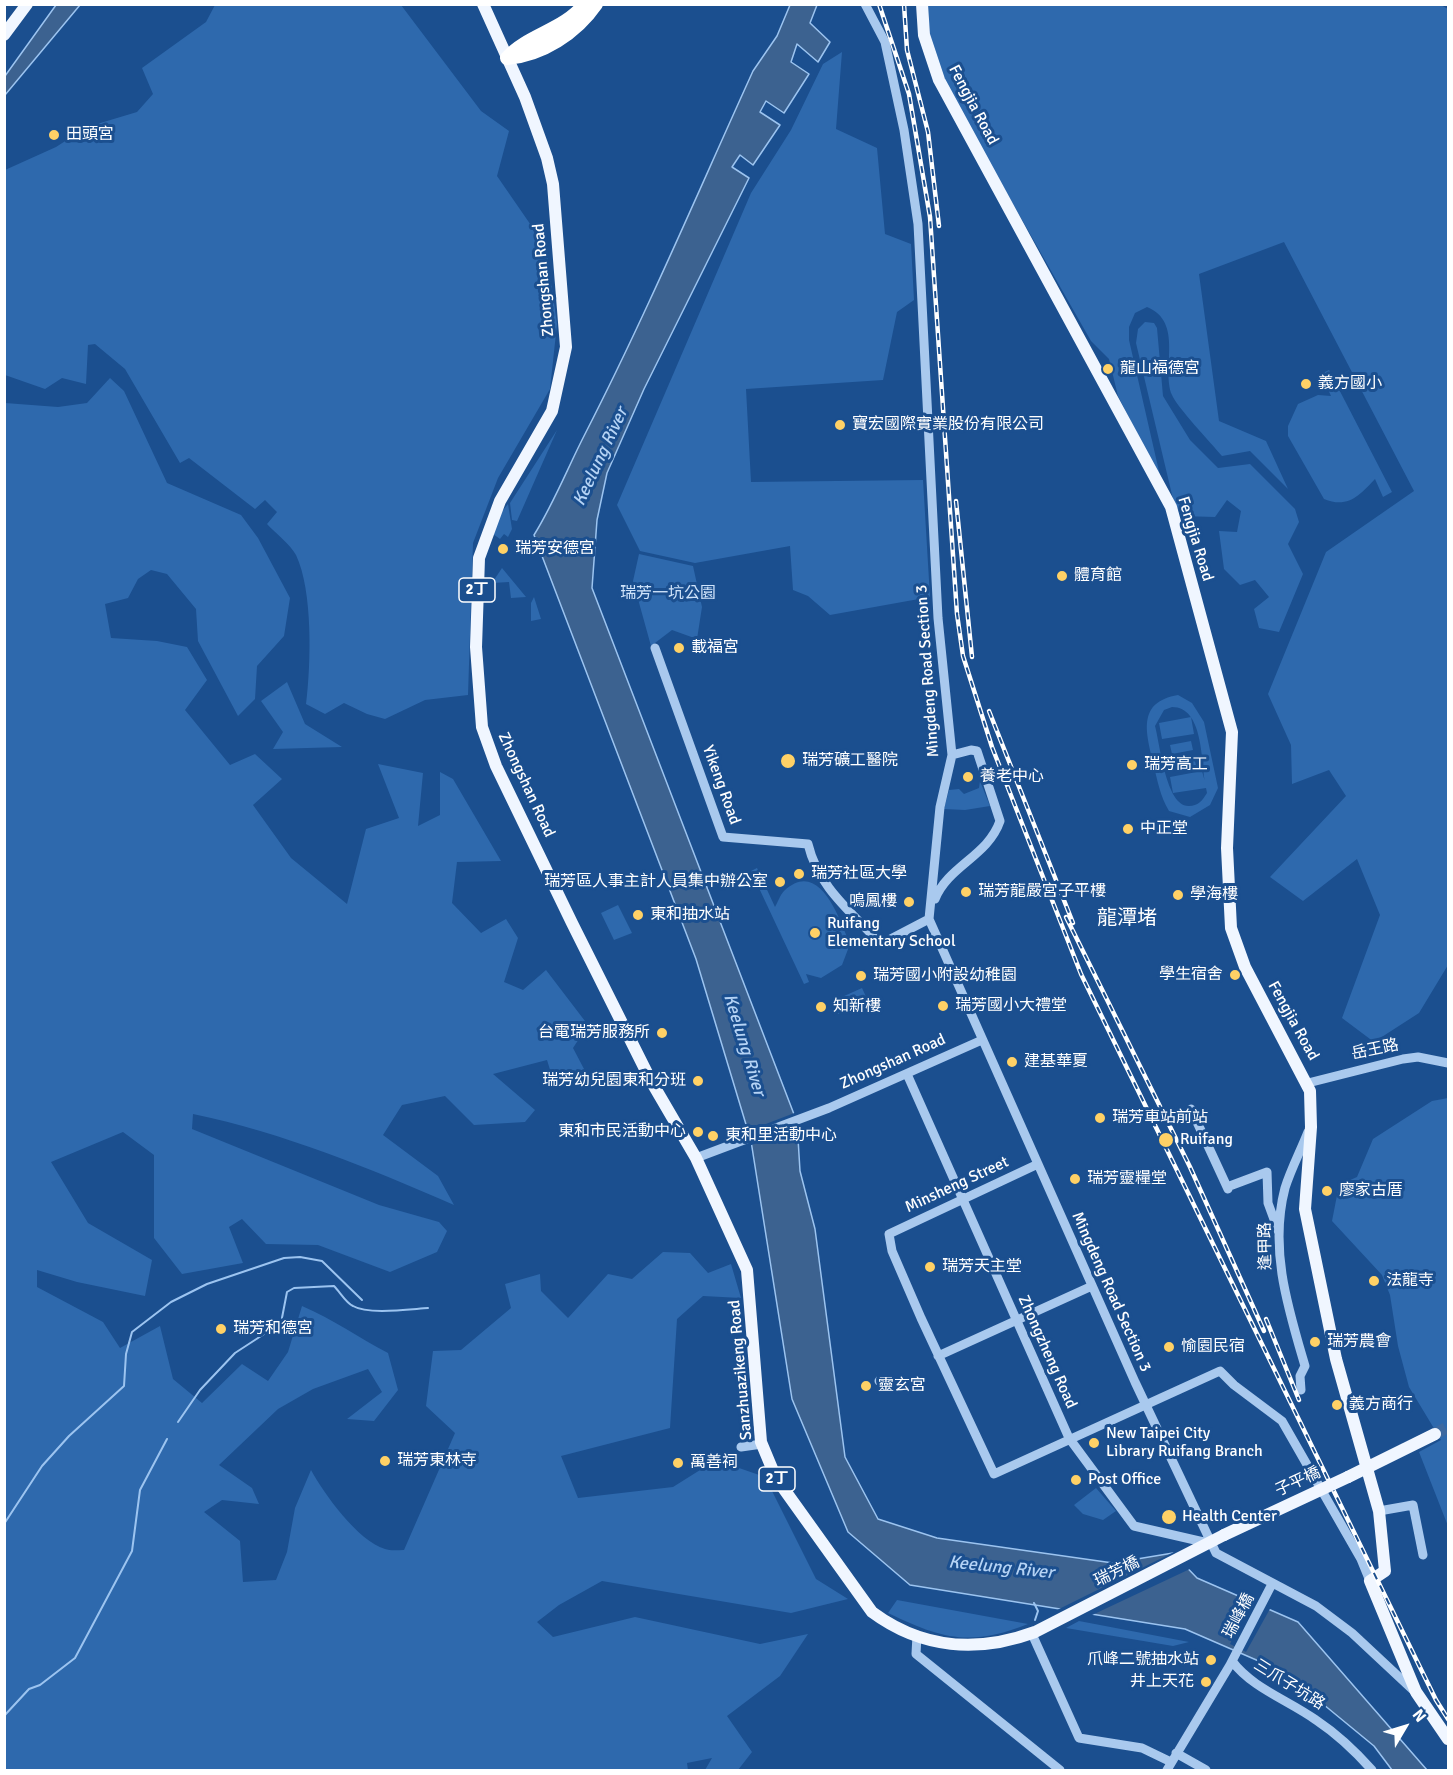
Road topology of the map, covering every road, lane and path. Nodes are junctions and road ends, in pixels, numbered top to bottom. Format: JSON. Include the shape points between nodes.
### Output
{"nodes":[{"id":1,"x":27,"y":4,"type":"edge"},
{"id":2,"x":483,"y":4,"type":"edge"},
{"id":3,"x":585,"y":4,"type":"edge"},
{"id":4,"x":596,"y":4,"type":"edge"},
{"id":5,"x":865,"y":4,"type":"edge"},
{"id":6,"x":871,"y":4,"type":"edge"},
{"id":7,"x":922,"y":4,"type":"edge"},
{"id":8,"x":879,"y":27,"type":"junction"},
{"id":9,"x":4,"y":35,"type":"edge"},
{"id":10,"x":507,"y":58,"type":"junction"},
{"id":11,"x":655,"y":648,"type":"dead end"},
{"id":12,"x":952,"y":755,"type":"junction"},
{"id":13,"x":929,"y":919,"type":"junction"},
{"id":14,"x":982,"y":1040,"type":"junction"},
{"id":15,"x":1449,"y":1064,"type":"edge"},
{"id":16,"x":907,"y":1074,"type":"junction"},
{"id":17,"x":1308,"y":1083,"type":"junction"},
{"id":18,"x":1191,"y":1109,"type":"dead end"},
{"id":19,"x":1311,"y":1127,"type":"junction"},
{"id":20,"x":696,"y":1158,"type":"junction"},
{"id":21,"x":1038,"y":1164,"type":"junction"},
{"id":22,"x":961,"y":1199,"type":"junction"},
{"id":23,"x":1279,"y":1233,"type":"junction"},
{"id":24,"x":1092,"y":1286,"type":"junction"},
{"id":25,"x":1017,"y":1321,"type":"junction"},
{"id":26,"x":938,"y":1356,"type":"junction"},
{"id":27,"x":1301,"y":1390,"type":"dead end"},
{"id":28,"x":1146,"y":1405,"type":"junction"},
{"id":29,"x":1435,"y":1434,"type":"tunnel mouth"},
{"id":30,"x":1069,"y":1438,"type":"junction"},
{"id":31,"x":762,"y":1444,"type":"junction"},
{"id":32,"x":741,"y":1447,"type":"dead end"},
{"id":33,"x":1368,"y":1468,"type":"junction"},
{"id":34,"x":1379,"y":1511,"type":"junction"},
{"id":35,"x":1210,"y":1544,"type":"junction"},
{"id":36,"x":1424,"y":1555,"type":"dead end"},
{"id":37,"x":1370,"y":1581,"type":"junction"},
{"id":38,"x":1272,"y":1584,"type":"junction"},
{"id":39,"x":1057,"y":1620,"type":"joint"},
{"id":40,"x":1032,"y":1634,"type":"junction"},
{"id":41,"x":917,"y":1635,"type":"junction"},
{"id":42,"x":1232,"y":1661,"type":"junction"},
{"id":43,"x":1416,"y":1692,"type":"junction"},
{"id":44,"x":1449,"y":1739,"type":"edge"},
{"id":45,"x":1171,"y":1762,"type":"edge"},
{"id":46,"x":1367,"y":1768,"type":"edge"},
{"id":47,"x":1060,"y":1770,"type":"edge"},
{"id":48,"x":1206,"y":1770,"type":"edge"}],
"edges":[{"from":1,"to":9,"type":"main road"},
{"from":2,"to":10,"type":"main road","name":"Zhongshan Road","number":"2丁"},
{"from":3,"to":10,"type":"highway","via":[[555,30],[516,47]]},
{"from":4,"to":10,"type":"highway","via":[[579,26],[566,35],[520,57]]},
{"from":5,"to":8,"type":"street","name":"Mingdeng Road Section 3"},
{"from":6,"to":8,"type":"street","name":"Mingdeng Road Section 3"},
{"from":7,"to":17,"type":"main road","name":"Fengjia Road","via":[[924,35],[939,80],[1171,507],[1232,732],[1227,848],[1231,928],[1255,987]]},
{"from":8,"to":12,"type":"street","name":"Mingdeng Road Section 3","via":[[904,130],[918,224],[938,618]]},
{"from":10,"to":20,"type":"main road","name":"Zhongshan Road","number":"2丁","via":[[547,158],[566,347],[552,411],[500,501],[479,558],[476,647],[482,727],[496,766],[572,923],[651,1081]]},
{"from":11,"to":13,"type":"street","name":"Yikeng Road","via":[[723,837],[808,844],[816,872],[828,888],[883,943]]},
{"from":12,"to":13,"type":"street","name":"Mingdeng Road Section 3","via":[[940,807]]},
{"from":12,"to":13,"type":"street","via":[[977,752],[1000,821],[989,843],[939,889]]},
{"from":13,"to":14,"type":"street","name":"Mingdeng Road Section 3"},
{"from":14,"to":16,"type":"street","name":"Zhongshan Road"},
{"from":14,"to":21,"type":"street","name":"Mingdeng Road Section 3"},
{"from":15,"to":17,"type":"street","name":"岳王路","via":[[1418,1057],[1403,1059]]},
{"from":16,"to":20,"type":"street","name":"Zhongshan Road"},
{"from":16,"to":22,"type":"street","name":"Zhongzheng Road"},
{"from":17,"to":19,"type":"main road","name":"逢甲路"},
{"from":18,"to":23,"type":"street","via":[[1227,1188],[1267,1172],[1268,1203]]},
{"from":19,"to":23,"type":"street","name":"逢甲路","via":[[1286,1188]]},
{"from":19,"to":33,"type":"main road","via":[[1305,1209],[1336,1359]]},
{"from":20,"to":31,"type":"main road","name":"Sanzhuazikeng Road","number":"2丁","via":[[747,1270]]},
{"from":21,"to":22,"type":"street","name":"Minsheng Street"},
{"from":21,"to":24,"type":"street","name":"Mingdeng Road Section 3"},
{"from":22,"to":25,"type":"street","name":"Zhongzheng Road"},
{"from":22,"to":26,"type":"street","name":"Minsheng Street","via":[[889,1234],[892,1251]]},
{"from":23,"to":27,"type":"street","name":"逢甲路","via":[[1284,1293],[1305,1366],[1300,1376]]},
{"from":24,"to":25,"type":"street"},
{"from":24,"to":28,"type":"street","name":"Mingdeng Road Section 3"},
{"from":25,"to":26,"type":"street"},
{"from":25,"to":30,"type":"street","name":"Zhongzheng Road"},
{"from":26,"to":30,"type":"street","via":[[994,1474]]},
{"from":28,"to":30,"type":"street"},
{"from":28,"to":35,"type":"street","name":"Mingdeng Road Section 3"},
{"from":28,"to":37,"type":"street","via":[[1220,1371],[1282,1421]]},
{"from":29,"to":33,"type":"main road","number":"2丁"},
{"from":30,"to":35,"type":"street","name":"Zhongzheng Road","via":[[1134,1526]]},
{"from":31,"to":32,"type":"street"},
{"from":31,"to":41,"type":"main road","name":"Sanzhuazikeng Road","number":"2丁","via":[[777,1478],[872,1612]]},
{"from":33,"to":34,"type":"main road"},
{"from":33,"to":35,"type":"main road","name":"子平橋","number":"2丁","bridge":true},
{"from":34,"to":36,"type":"street","via":[[1413,1505]]},
{"from":34,"to":37,"type":"main road","via":[[1385,1571]]},
{"from":35,"to":38,"type":"street","via":[[1222,1558]]},
{"from":35,"to":39,"type":"main road","name":"瑞芳橋","number":"2丁"},
{"from":37,"to":43,"type":"main road"},
{"from":38,"to":42,"type":"street","name":"瑞峰橋"},
{"from":38,"to":43,"type":"street","via":[[1316,1606],[1352,1633]]},
{"from":39,"to":40,"type":"main road","name":"Sanzhuazikeng Road","number":"2丁"},
{"from":40,"to":41,"type":"main road","name":"Sanzhuazikeng Road","number":"2丁","via":[[970,1647]]},
{"from":40,"to":45,"type":"street","via":[[1079,1738],[1142,1748]]},
{"from":41,"to":47,"type":"street","via":[[916,1654]]},
{"from":42,"to":45,"type":"street","name":"三爪子坑路"},
{"from":42,"to":46,"type":"street","name":"三爪子坑路","via":[[1242,1675],[1317,1720]]},
{"from":43,"to":44,"type":"main road"},
{"from":45,"to":48,"type":"street"}]}
